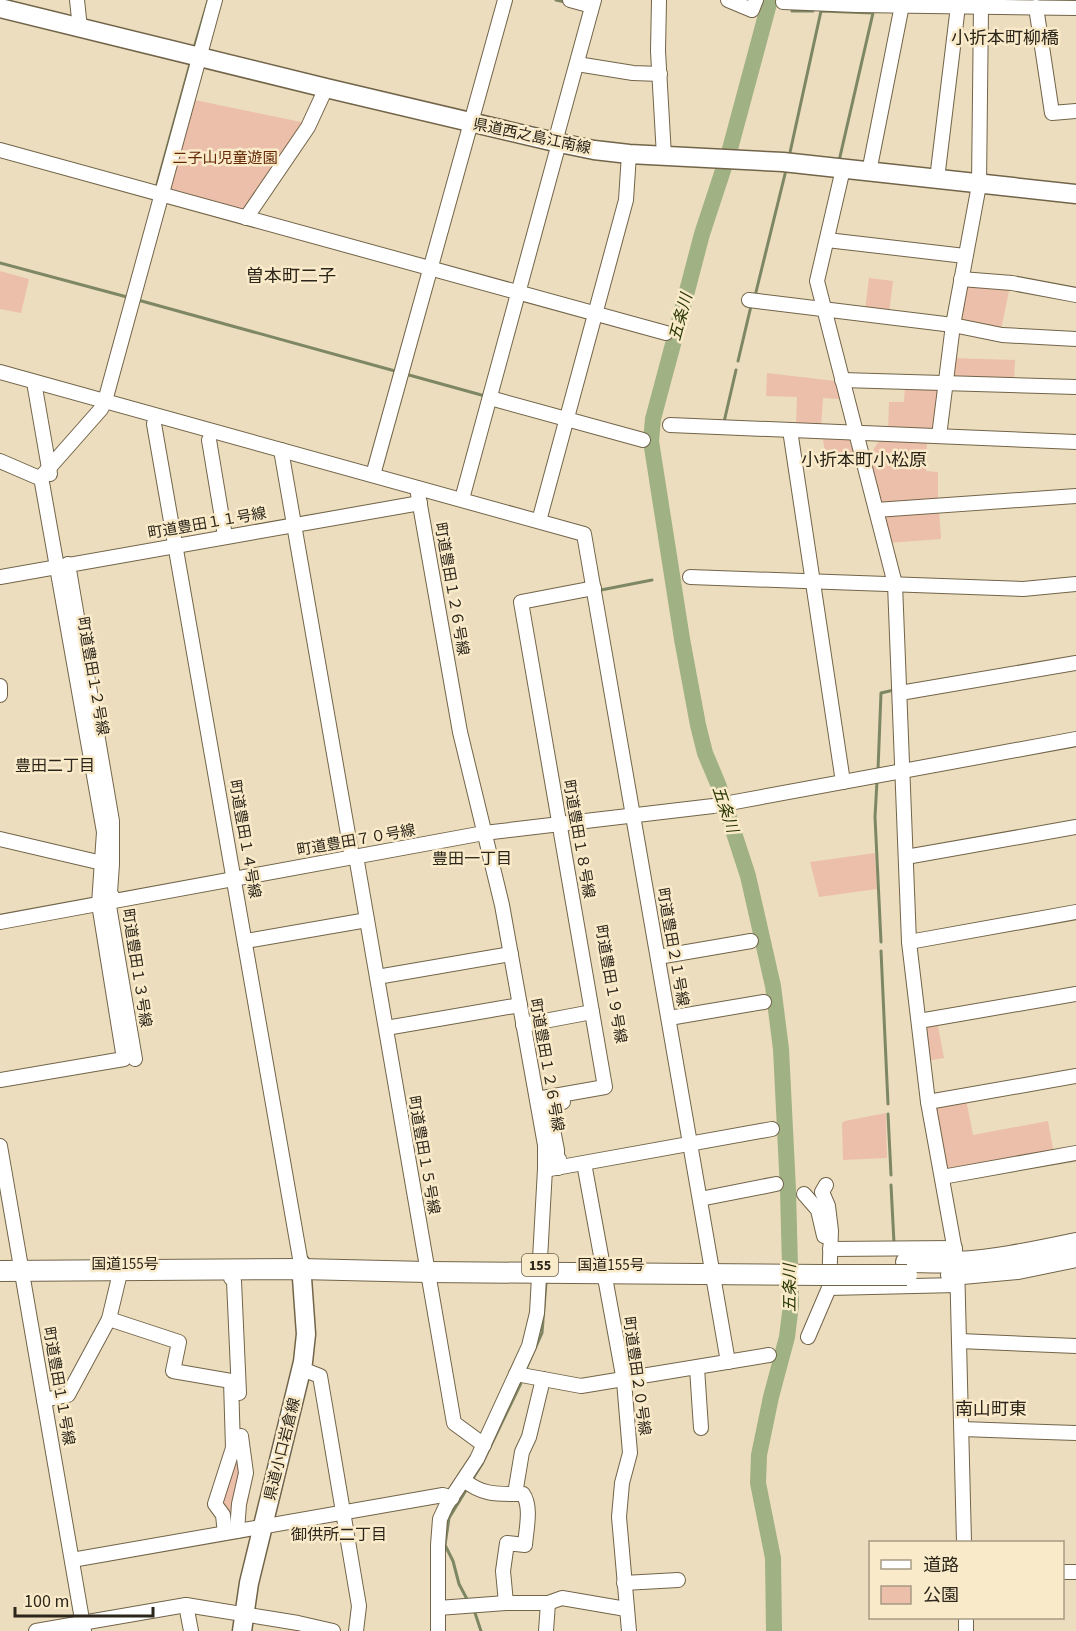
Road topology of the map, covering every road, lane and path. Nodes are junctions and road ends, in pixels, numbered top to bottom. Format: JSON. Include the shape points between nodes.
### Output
{"nodes":[{"id":1,"x":77,"y":0,"type":"edge"},
{"id":2,"x":215,"y":0,"type":"edge"},
{"id":3,"x":505,"y":0,"type":"edge"},
{"id":4,"x":570,"y":0,"type":"edge"},
{"id":5,"x":659,"y":0,"type":"edge"},
{"id":6,"x":728,"y":0,"type":"edge"},
{"id":7,"x":756,"y":0,"type":"edge"},
{"id":8,"x":783,"y":2,"type":"dead end"},
{"id":9,"x":903,"y":2,"type":"edge"},
{"id":10,"x":593,"y":3,"type":"edge"},
{"id":11,"x":958,"y":6,"type":"junction"},
{"id":12,"x":981,"y":6,"type":"junction"},
{"id":13,"x":1036,"y":7,"type":"junction"},
{"id":14,"x":0,"y":8,"type":"edge"},
{"id":15,"x":1076,"y":8,"type":"edge"},
{"id":16,"x":80,"y":28,"type":"junction"},
{"id":17,"x":198,"y":56,"type":"junction"},
{"id":18,"x":577,"y":64,"type":"junction"},
{"id":19,"x":660,"y":74,"type":"junction"},
{"id":20,"x":326,"y":88,"type":"junction"},
{"id":21,"x":1076,"y":111,"type":"edge"},
{"id":22,"x":472,"y":123,"type":"junction"},
{"id":23,"x":557,"y":143,"type":"junction"},
{"id":24,"x":0,"y":150,"type":"edge"},
{"id":25,"x":629,"y":154,"type":"junction"},
{"id":26,"x":664,"y":156,"type":"junction"},
{"id":27,"x":843,"y":169,"type":"junction"},
{"id":28,"x":869,"y":172,"type":"junction"},
{"id":29,"x":938,"y":179,"type":"junction"},
{"id":30,"x":979,"y":185,"type":"junction"},
{"id":31,"x":1076,"y":194,"type":"edge"},
{"id":32,"x":160,"y":195,"type":"junction"},
{"id":33,"x":246,"y":218,"type":"junction"},
{"id":34,"x":826,"y":240,"type":"junction"},
{"id":35,"x":965,"y":256,"type":"junction"},
{"id":36,"x":431,"y":268,"type":"junction"},
{"id":37,"x":961,"y":279,"type":"junction"},
{"id":38,"x":519,"y":292,"type":"junction"},
{"id":39,"x":1076,"y":295,"type":"edge"},
{"id":40,"x":749,"y":300,"type":"dead end"},
{"id":41,"x":824,"y":308,"type":"junction"},
{"id":42,"x":596,"y":313,"type":"junction"},
{"id":43,"x":953,"y":326,"type":"junction"},
{"id":44,"x":666,"y":333,"type":"dead end"},
{"id":45,"x":1076,"y":339,"type":"edge"},
{"id":46,"x":0,"y":372,"type":"edge"},
{"id":47,"x":842,"y":380,"type":"junction"},
{"id":48,"x":31,"y":383,"type":"junction"},
{"id":49,"x":946,"y":383,"type":"junction"},
{"id":50,"x":1076,"y":387,"type":"edge"},
{"id":51,"x":490,"y":398,"type":"junction"},
{"id":52,"x":104,"y":403,"type":"junction"},
{"id":53,"x":156,"y":417,"type":"junction"},
{"id":54,"x":567,"y":419,"type":"junction"},
{"id":55,"x":669,"y":425,"type":"dead end"},
{"id":56,"x":790,"y":430,"type":"junction"},
{"id":57,"x":855,"y":433,"type":"junction"},
{"id":58,"x":939,"y":436,"type":"junction"},
{"id":59,"x":209,"y":440,"type":"dead end"},
{"id":60,"x":643,"y":440,"type":"dead end"},
{"id":61,"x":1076,"y":442,"type":"edge"},
{"id":62,"x":286,"y":453,"type":"junction"},
{"id":63,"x":0,"y":461,"type":"edge"},
{"id":64,"x":45,"y":472,"type":"junction"},
{"id":65,"x":373,"y":475,"type":"junction"},
{"id":66,"x":418,"y":494,"type":"junction"},
{"id":67,"x":1076,"y":496,"type":"edge"},
{"id":68,"x":462,"y":499,"type":"junction"},
{"id":69,"x":876,"y":510,"type":"junction"},
{"id":70,"x":539,"y":521,"type":"junction"},
{"id":71,"x":298,"y":523,"type":"junction"},
{"id":72,"x":225,"y":536,"type":"junction"},
{"id":73,"x":177,"y":545,"type":"junction"},
{"id":74,"x":64,"y":565,"type":"junction"},
{"id":75,"x":0,"y":577,"type":"edge"},
{"id":76,"x":690,"y":577,"type":"dead end"},
{"id":77,"x":813,"y":582,"type":"junction"},
{"id":78,"x":895,"y":584,"type":"junction"},
{"id":79,"x":1076,"y":584,"type":"edge"},
{"id":80,"x":594,"y":588,"type":"junction"},
{"id":81,"x":528,"y":609,"type":"dead end"},
{"id":82,"x":1076,"y":663,"type":"edge"},
{"id":83,"x":0,"y":686,"type":"edge"},
{"id":84,"x":900,"y":693,"type":"junction"},
{"id":85,"x":0,"y":695,"type":"edge"},
{"id":86,"x":1076,"y":739,"type":"edge"},
{"id":87,"x":903,"y":771,"type":"junction"},
{"id":88,"x":843,"y":782,"type":"junction"},
{"id":89,"x":633,"y":814,"type":"junction"},
{"id":90,"x":563,"y":823,"type":"junction"},
{"id":91,"x":1076,"y":827,"type":"edge"},
{"id":92,"x":484,"y":833,"type":"junction"},
{"id":93,"x":0,"y":839,"type":"edge"},
{"id":94,"x":356,"y":856,"type":"junction"},
{"id":95,"x":906,"y":857,"type":"junction"},
{"id":96,"x":102,"y":863,"type":"junction"},
{"id":97,"x":235,"y":879,"type":"junction"},
{"id":98,"x":105,"y":903,"type":"junction"},
{"id":99,"x":1076,"y":912,"type":"edge"},
{"id":100,"x":367,"y":920,"type":"junction"},
{"id":101,"x":0,"y":921,"type":"edge"},
{"id":102,"x":751,"y":940,"type":"dead end"},
{"id":103,"x":246,"y":941,"type":"junction"},
{"id":104,"x":909,"y":942,"type":"junction"},
{"id":105,"x":511,"y":954,"type":"junction"},
{"id":106,"x":658,"y":957,"type":"junction"},
{"id":107,"x":377,"y":977,"type":"junction"},
{"id":108,"x":1076,"y":994,"type":"edge"},
{"id":109,"x":764,"y":1002,"type":"dead end"},
{"id":110,"x":520,"y":1005,"type":"junction"},
{"id":111,"x":592,"y":1012,"type":"junction"},
{"id":112,"x":669,"y":1018,"type":"junction"},
{"id":113,"x":919,"y":1021,"type":"junction"},
{"id":114,"x":523,"y":1025,"type":"junction"},
{"id":115,"x":386,"y":1028,"type":"junction"},
{"id":116,"x":1076,"y":1076,"type":"edge"},
{"id":117,"x":0,"y":1080,"type":"edge"},
{"id":118,"x":537,"y":1099,"type":"junction"},
{"id":119,"x":928,"y":1102,"type":"junction"},
{"id":120,"x":772,"y":1129,"type":"dead end"},
{"id":121,"x":691,"y":1144,"type":"junction"},
{"id":122,"x":0,"y":1146,"type":"edge"},
{"id":123,"x":1076,"y":1153,"type":"edge"},
{"id":124,"x":584,"y":1163,"type":"junction"},
{"id":125,"x":552,"y":1169,"type":"junction"},
{"id":126,"x":942,"y":1177,"type":"junction"},
{"id":127,"x":776,"y":1184,"type":"dead end"},
{"id":128,"x":826,"y":1185,"type":"dead end"},
{"id":129,"x":804,"y":1194,"type":"dead end"},
{"id":130,"x":700,"y":1199,"type":"junction"},
{"id":131,"x":1076,"y":1243,"type":"edge"},
{"id":132,"x":1076,"y":1257,"type":"edge"},
{"id":133,"x":0,"y":1263,"type":"edge"},
{"id":134,"x":21,"y":1267,"type":"junction"},
{"id":135,"x":301,"y":1267,"type":"junction"},
{"id":136,"x":427,"y":1268,"type":"junction"},
{"id":137,"x":957,"y":1268,"type":"junction"},
{"id":138,"x":121,"y":1269,"type":"junction"},
{"id":139,"x":231,"y":1269,"type":"junction"},
{"id":140,"x":539,"y":1269,"type":"junction"},
{"id":141,"x":603,"y":1269,"type":"junction"},
{"id":142,"x":821,"y":1269,"type":"junction"},
{"id":143,"x":0,"y":1271,"type":"edge"},
{"id":144,"x":713,"y":1271,"type":"junction"},
{"id":145,"x":109,"y":1319,"type":"junction"},
{"id":146,"x":808,"y":1337,"type":"dead end"},
{"id":147,"x":959,"y":1341,"type":"junction"},
{"id":148,"x":1076,"y":1346,"type":"edge"},
{"id":149,"x":770,"y":1355,"type":"dead end"},
{"id":150,"x":728,"y":1362,"type":"junction"},
{"id":151,"x":697,"y":1368,"type":"junction"},
{"id":152,"x":302,"y":1369,"type":"junction"},
{"id":153,"x":516,"y":1374,"type":"junction"},
{"id":154,"x":543,"y":1379,"type":"junction"},
{"id":155,"x":235,"y":1381,"type":"junction"},
{"id":156,"x":624,"y":1381,"type":"junction"},
{"id":157,"x":44,"y":1400,"type":"junction"},
{"id":158,"x":701,"y":1428,"type":"dead end"},
{"id":159,"x":962,"y":1429,"type":"junction"},
{"id":160,"x":1076,"y":1433,"type":"edge"},
{"id":161,"x":484,"y":1445,"type":"junction"},
{"id":162,"x":464,"y":1480,"type":"junction"},
{"id":163,"x":515,"y":1494,"type":"junction"},
{"id":164,"x":452,"y":1498,"type":"junction"},
{"id":165,"x":345,"y":1512,"type":"junction"},
{"id":166,"x":262,"y":1527,"type":"junction"},
{"id":167,"x":231,"y":1532,"type":"junction"},
{"id":168,"x":964,"y":1541,"type":"edge"},
{"id":169,"x":72,"y":1560,"type":"junction"},
{"id":170,"x":678,"y":1580,"type":"dead end"},
{"id":171,"x":624,"y":1582,"type":"junction"},
{"id":172,"x":506,"y":1603,"type":"junction"},
{"id":173,"x":549,"y":1603,"type":"junction"},
{"id":174,"x":186,"y":1605,"type":"junction"},
{"id":175,"x":438,"y":1608,"type":"junction"},
{"id":176,"x":626,"y":1609,"type":"junction"},
{"id":177,"x":243,"y":1622,"type":"edge"},
{"id":178,"x":84,"y":1627,"type":"edge"},
{"id":179,"x":36,"y":1631,"type":"edge"},
{"id":180,"x":191,"y":1631,"type":"edge"},
{"id":181,"x":331,"y":1631,"type":"edge"},
{"id":182,"x":356,"y":1631,"type":"edge"},
{"id":183,"x":438,"y":1631,"type":"edge"},
{"id":184,"x":546,"y":1631,"type":"edge"},
{"id":185,"x":629,"y":1631,"type":"edge"}],
"edges":[{"from":1,"to":16,"type":"street"},
{"from":2,"to":17,"type":"street"},
{"from":3,"to":22,"type":"street"},
{"from":4,"to":10,"type":"street"},
{"from":5,"to":19,"type":"street"},
{"from":6,"to":7,"type":"street","via":[[752,10]]},
{"from":8,"to":9,"type":"street"},
{"from":9,"to":11,"type":"street"},
{"from":9,"to":28,"type":"street"},
{"from":10,"to":18,"type":"street"},
{"from":11,"to":12,"type":"street"},
{"from":11,"to":29,"type":"street"},
{"from":12,"to":13,"type":"street"},
{"from":12,"to":30,"type":"street"},
{"from":13,"to":15,"type":"street"},
{"from":13,"to":21,"type":"street","via":[[1052,113]]},
{"from":14,"to":16,"type":"main road","name":"県道西之島江南線"},
{"from":16,"to":17,"type":"main road","name":"県道西之島江南線"},
{"from":17,"to":20,"type":"main road","name":"県道西之島江南線"},
{"from":17,"to":32,"type":"street"},
{"from":18,"to":19,"type":"street","via":[[633,74]]},
{"from":18,"to":23,"type":"street"},
{"from":19,"to":26,"type":"street"},
{"from":20,"to":22,"type":"main road","name":"県道西之島江南線"},
{"from":20,"to":33,"type":"street","via":[[308,127]]},
{"from":22,"to":23,"type":"main road","name":"県道西之島江南線"},
{"from":22,"to":36,"type":"street"},
{"from":23,"to":25,"type":"main road","name":"県道西之島江南線"},
{"from":23,"to":38,"type":"street"},
{"from":24,"to":32,"type":"street"},
{"from":25,"to":26,"type":"main road","name":"県道西之島江南線"},
{"from":25,"to":42,"type":"street","via":[[626,200]]},
{"from":26,"to":27,"type":"main road","name":"県道西之島江南線"},
{"from":27,"to":28,"type":"main road","name":"県道西之島江南線"},
{"from":27,"to":34,"type":"street"},
{"from":28,"to":29,"type":"main road","name":"県道西之島江南線"},
{"from":29,"to":30,"type":"main road","name":"県道西之島江南線"},
{"from":30,"to":31,"type":"main road","name":"県道西之島江南線"},
{"from":30,"to":35,"type":"street"},
{"from":32,"to":33,"type":"street"},
{"from":32,"to":52,"type":"street"},
{"from":33,"to":36,"type":"street"},
{"from":34,"to":35,"type":"street"},
{"from":34,"to":41,"type":"street","via":[[817,281]]},
{"from":35,"to":37,"type":"street"},
{"from":36,"to":38,"type":"street"},
{"from":36,"to":65,"type":"street"},
{"from":37,"to":39,"type":"street","via":[[1012,283]]},
{"from":37,"to":43,"type":"street"},
{"from":38,"to":42,"type":"street"},
{"from":38,"to":51,"type":"street"},
{"from":40,"to":41,"type":"street"},
{"from":41,"to":43,"type":"street"},
{"from":41,"to":47,"type":"street"},
{"from":42,"to":44,"type":"street"},
{"from":42,"to":54,"type":"street"},
{"from":43,"to":45,"type":"street","via":[[1002,335]]},
{"from":43,"to":49,"type":"street"},
{"from":46,"to":48,"type":"street"},
{"from":47,"to":49,"type":"street"},
{"from":47,"to":57,"type":"street"},
{"from":48,"to":52,"type":"street"},
{"from":48,"to":64,"type":"street","name":"町道豊田１２号線"},
{"from":49,"to":50,"type":"street"},
{"from":49,"to":58,"type":"street"},
{"from":51,"to":54,"type":"street"},
{"from":51,"to":68,"type":"street"},
{"from":52,"to":53,"type":"street"},
{"from":52,"to":64,"type":"street"},
{"from":53,"to":62,"type":"street"},
{"from":53,"to":73,"type":"street","name":"町道豊田１４号線","via":[[154,424]]},
{"from":54,"to":60,"type":"street"},
{"from":54,"to":70,"type":"street"},
{"from":55,"to":56,"type":"street"},
{"from":56,"to":57,"type":"street"},
{"from":56,"to":77,"type":"street"},
{"from":57,"to":58,"type":"street"},
{"from":57,"to":69,"type":"street"},
{"from":58,"to":61,"type":"street"},
{"from":59,"to":72,"type":"street"},
{"from":62,"to":65,"type":"street"},
{"from":62,"to":71,"type":"street","name":"町道豊田１５号線"},
{"from":63,"to":64,"type":"street","via":[[37,477]]},
{"from":64,"to":74,"type":"street","name":"町道豊田１２号線"},
{"from":65,"to":66,"type":"street"},
{"from":66,"to":68,"type":"street"},
{"from":66,"to":71,"type":"street","name":"町道豊田１１号線"},
{"from":66,"to":92,"type":"street","name":"町道豊田１２６号線","via":[[461,739]]},
{"from":67,"to":69,"type":"street"},
{"from":68,"to":70,"type":"street"},
{"from":69,"to":78,"type":"street"},
{"from":70,"to":80,"type":"street","name":"町道豊田２１号線","via":[[584,534]]},
{"from":71,"to":72,"type":"street","name":"町道豊田１１号線"},
{"from":71,"to":94,"type":"street","name":"町道豊田１５号線"},
{"from":72,"to":73,"type":"street","name":"町道豊田１１号線"},
{"from":73,"to":74,"type":"street","name":"町道豊田１１号線"},
{"from":73,"to":97,"type":"street","name":"町道豊田１４号線"},
{"from":74,"to":75,"type":"street","name":"町道豊田１１号線"},
{"from":74,"to":96,"type":"street","name":"町道豊田１２号線","via":[[104,832]]},
{"from":74,"to":98,"type":"street","name":"町道豊田１３号線","via":[[112,821],[110,893],[114,899]]},
{"from":76,"to":77,"type":"street"},
{"from":77,"to":78,"type":"street"},
{"from":77,"to":88,"type":"street"},
{"from":78,"to":79,"type":"street","via":[[1023,589]]},
{"from":78,"to":84,"type":"street"},
{"from":80,"to":89,"type":"street","name":"町道豊田２１号線"},
{"from":80,"to":90,"type":"street","name":"町道豊田１８号線","via":[[521,602]]},
{"from":81,"to":90,"type":"street","name":"町道豊田１９号線"},
{"from":82,"to":84,"type":"street"},
{"from":83,"to":85,"type":"street"},
{"from":84,"to":87,"type":"street"},
{"from":86,"to":87,"type":"street","name":"町道豊田７０号線"},
{"from":87,"to":88,"type":"street","name":"町道豊田７０号線"},
{"from":87,"to":95,"type":"street"},
{"from":88,"to":89,"type":"street","name":"町道豊田７０号線","via":[[720,805]]},
{"from":89,"to":90,"type":"street","name":"町道豊田７０号線"},
{"from":89,"to":106,"type":"street","name":"町道豊田２１号線"},
{"from":90,"to":92,"type":"street","name":"町道豊田７０号線"},
{"from":90,"to":111,"type":"street","name":"町道豊田１８号線"},
{"from":90,"to":125,"type":"street","name":"町道豊田１９号線","via":[[614,1092],[548,1104],[559,1160]]},
{"from":91,"to":95,"type":"street"},
{"from":92,"to":94,"type":"street","name":"町道豊田７０号線"},
{"from":92,"to":105,"type":"street","name":"町道豊田１２６号線"},
{"from":93,"to":96,"type":"street"},
{"from":94,"to":97,"type":"street","name":"町道豊田７０号線"},
{"from":94,"to":100,"type":"street","name":"町道豊田１５号線"},
{"from":95,"to":104,"type":"street"},
{"from":96,"to":98,"type":"street","name":"町道豊田１２号線"},
{"from":97,"to":98,"type":"street","name":"町道豊田７０号線"},
{"from":97,"to":103,"type":"street","name":"町道豊田１４号線"},
{"from":98,"to":101,"type":"street","name":"町道豊田７０号線"},
{"from":98,"to":117,"type":"street","name":"町道豊田１２号線","via":[[130,1059]]},
{"from":99,"to":104,"type":"street"},
{"from":100,"to":103,"type":"street"},
{"from":100,"to":107,"type":"street","name":"町道豊田１５号線"},
{"from":102,"to":106,"type":"street"},
{"from":103,"to":135,"type":"street","name":"町道豊田１４号線"},
{"from":104,"to":113,"type":"street"},
{"from":105,"to":107,"type":"street"},
{"from":105,"to":110,"type":"street","name":"町道豊田１２６号線"},
{"from":106,"to":112,"type":"street","name":"町道豊田２１号線"},
{"from":107,"to":115,"type":"street","name":"町道豊田１５号線"},
{"from":108,"to":113,"type":"street"},
{"from":109,"to":112,"type":"street"},
{"from":110,"to":114,"type":"street","name":"町道豊田１２６号線"},
{"from":110,"to":115,"type":"street"},
{"from":111,"to":114,"type":"street"},
{"from":111,"to":118,"type":"street","name":"町道豊田１８号線","via":[[605,1087]]},
{"from":112,"to":121,"type":"street","name":"町道豊田２１号線"},
{"from":113,"to":119,"type":"street"},
{"from":114,"to":118,"type":"street","name":"町道豊田１２６号線"},
{"from":115,"to":136,"type":"street","name":"町道豊田１５号線"},
{"from":116,"to":119,"type":"street"},
{"from":118,"to":125,"type":"street","name":"町道豊田１２６号線"},
{"from":119,"to":126,"type":"street"},
{"from":120,"to":121,"type":"street"},
{"from":121,"to":124,"type":"street"},
{"from":121,"to":130,"type":"street","name":"町道豊田２１号線"},
{"from":122,"to":134,"type":"street","name":"町道豊田１１号線"},
{"from":123,"to":126,"type":"street"},
{"from":124,"to":125,"type":"street"},
{"from":124,"to":141,"type":"street","name":"町道豊田２０号線"},
{"from":125,"to":140,"type":"street","name":"町道豊田１２６号線"},
{"from":126,"to":137,"type":"street"},
{"from":127,"to":130,"type":"street"},
{"from":128,"to":142,"type":"street","via":[[822,1192],[831,1231]]},
{"from":129,"to":142,"type":"street","via":[[818,1210],[826,1241]]},
{"from":130,"to":144,"type":"street","name":"町道豊田２１号線"},
{"from":131,"to":137,"type":"highway","name":"国道155号","number":"155"},
{"from":132,"to":137,"type":"highway","name":"国道155号","number":"155","via":[[1018,1269]]},
{"from":133,"to":134,"type":"highway","name":"国道155号","number":"155"},
{"from":134,"to":135,"type":"highway","name":"国道155号","number":"155"},
{"from":134,"to":138,"type":"highway","name":"国道155号","number":"155"},
{"from":134,"to":143,"type":"highway","name":"国道155号","number":"155"},
{"from":134,"to":157,"type":"street","name":"町道豊田１１号線"},
{"from":135,"to":136,"type":"highway","name":"国道155号","number":"155"},
{"from":135,"to":139,"type":"highway","name":"国道155号","number":"155"},
{"from":135,"to":152,"type":"main road","name":"県道小口岩倉線","via":[[306,1334]]},
{"from":136,"to":140,"type":"highway","name":"国道155号","number":"155"},
{"from":136,"to":161,"type":"street","name":"町道豊田１５号線","via":[[454,1423]]},
{"from":137,"to":142,"type":"street"},
{"from":137,"to":142,"type":"street"},
{"from":137,"to":142,"type":"highway","name":"国道155号","number":"155","bridge":true},
{"from":137,"to":147,"type":"street"},
{"from":138,"to":139,"type":"highway","name":"国道155号","number":"155"},
{"from":138,"to":145,"type":"street"},
{"from":139,"to":155,"type":"street"},
{"from":140,"to":141,"type":"highway","name":"国道155号","number":"155"},
{"from":140,"to":153,"type":"street","name":"町道豊田１２６号線","via":[[534,1329]]},
{"from":141,"to":144,"type":"highway","name":"国道155号","number":"155"},
{"from":141,"to":156,"type":"street","name":"町道豊田２０号線"},
{"from":142,"to":144,"type":"highway","name":"国道155号","number":"155"},
{"from":142,"to":146,"type":"street"},
{"from":144,"to":150,"type":"street","name":"町道豊田２１号線"},
{"from":145,"to":155,"type":"street","via":[[179,1342],[173,1371]]},
{"from":145,"to":157,"type":"street","via":[[68,1395]]},
{"from":147,"to":148,"type":"street"},
{"from":147,"to":159,"type":"street"},
{"from":149,"to":150,"type":"street"},
{"from":150,"to":151,"type":"street"},
{"from":151,"to":156,"type":"street"},
{"from":151,"to":158,"type":"street"},
{"from":152,"to":165,"type":"street","via":[[320,1376]]},
{"from":152,"to":166,"type":"main road","name":"県道小口岩倉線"},
{"from":153,"to":154,"type":"street"},
{"from":153,"to":161,"type":"street","name":"町道豊田１２６号線"},
{"from":154,"to":156,"type":"street","via":[[581,1386]]},
{"from":154,"to":163,"type":"street","via":[[522,1452]]},
{"from":155,"to":167,"type":"street","via":[[246,1473]]},
{"from":155,"to":167,"type":"street","via":[[233,1448],[215,1504]]},
{"from":156,"to":171,"type":"street","name":"町道豊田２０号線","via":[[630,1453],[619,1517]]},
{"from":157,"to":169,"type":"street","name":"町道豊田１１号線"},
{"from":159,"to":160,"type":"street"},
{"from":159,"to":168,"type":"street"},
{"from":161,"to":162,"type":"street","name":"町道豊田１２６号線"},
{"from":162,"to":163,"type":"street","via":[[478,1491]]},
{"from":162,"to":164,"type":"street","name":"町道豊田１２６号線"},
{"from":163,"to":172,"type":"street","via":[[523,1494],[526,1499],[525,1545],[507,1543],[503,1570]]},
{"from":164,"to":165,"type":"street","via":[[443,1495]]},
{"from":164,"to":175,"type":"street","name":"町道豊田１２６号線","via":[[439,1526]]},
{"from":165,"to":166,"type":"street"},
{"from":165,"to":182,"type":"street","via":[[359,1606]]},
{"from":166,"to":167,"type":"street"},
{"from":166,"to":177,"type":"main road","name":"県道小口岩倉線"},
{"from":167,"to":169,"type":"street"},
{"from":169,"to":178,"type":"street","name":"町道豊田１１号線"},
{"from":170,"to":171,"type":"street"},
{"from":171,"to":176,"type":"street","name":"町道豊田２０号線"},
{"from":172,"to":173,"type":"street"},
{"from":172,"to":175,"type":"street"},
{"from":173,"to":176,"type":"street","via":[[562,1598]]},
{"from":173,"to":184,"type":"street"},
{"from":174,"to":177,"type":"street"},
{"from":174,"to":178,"type":"street"},
{"from":174,"to":180,"type":"street"},
{"from":175,"to":183,"type":"street","name":"町道豊田１２６号線"},
{"from":176,"to":185,"type":"street","name":"町道豊田２０号線"},
{"from":177,"to":181,"type":"street"},
{"from":178,"to":179,"type":"street"}]}
